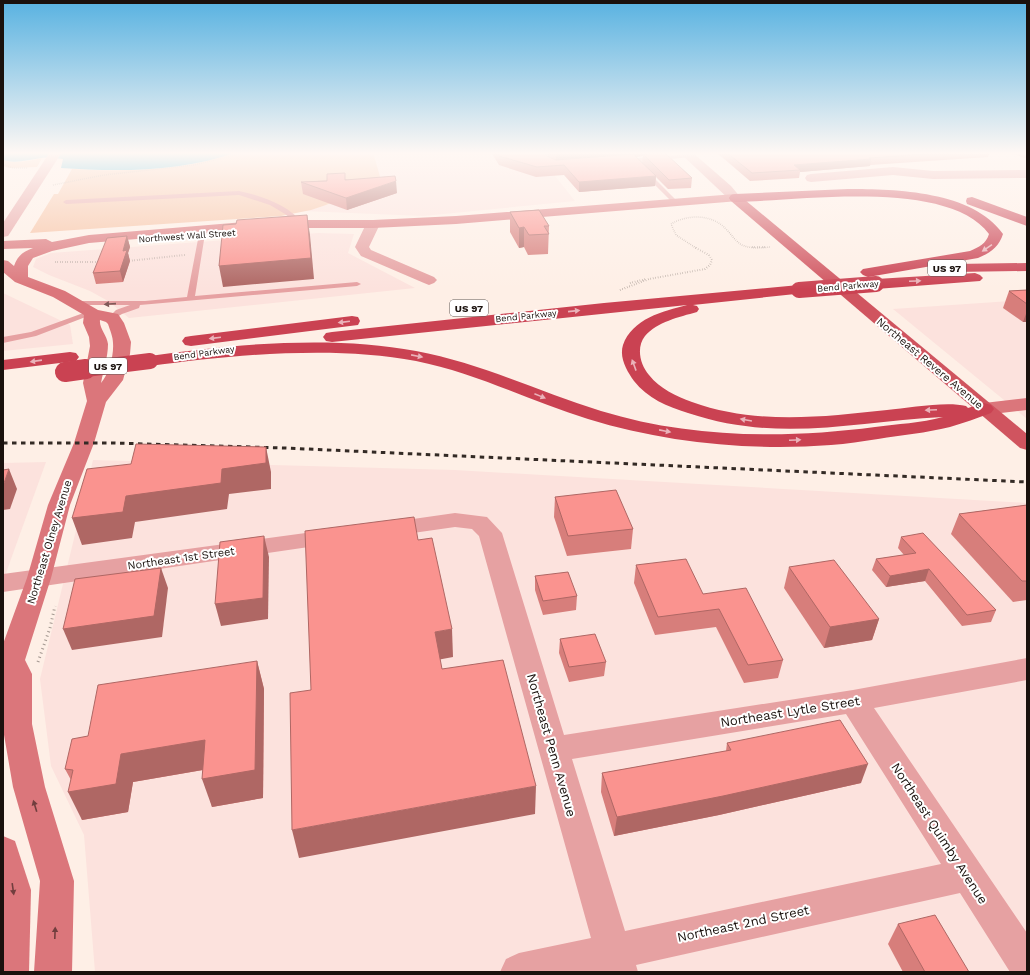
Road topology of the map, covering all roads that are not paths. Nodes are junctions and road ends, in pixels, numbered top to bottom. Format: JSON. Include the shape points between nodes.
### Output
{"nodes":[{"id":1,"x":27,"y":198,"type":"edge"},
{"id":2,"x":153,"y":198,"type":"edge"},
{"id":3,"x":259,"y":198,"type":"edge"},
{"id":4,"x":671,"y":198,"type":"edge"},
{"id":5,"x":734,"y":198,"type":"junction"},
{"id":6,"x":768,"y":198,"type":"edge"},
{"id":7,"x":919,"y":198,"type":"edge"},
{"id":8,"x":962,"y":198,"type":"edge"},
{"id":9,"x":66,"y":202,"type":"dead end"},
{"id":10,"x":676,"y":203,"type":"junction"},
{"id":11,"x":1027,"y":222,"type":"edge"},
{"id":12,"x":301,"y":224,"type":"junction"},
{"id":13,"x":373,"y":224,"type":"junction"},
{"id":14,"x":252,"y":225,"type":"junction"},
{"id":15,"x":3,"y":233,"type":"edge"},
{"id":16,"x":202,"y":234,"type":"junction"},
{"id":17,"x":72,"y":242,"type":"junction"},
{"id":18,"x":3,"y":245,"type":"edge"},
{"id":19,"x":3,"y":264,"type":"edge"},
{"id":20,"x":1027,"y":267,"type":"edge"},
{"id":21,"x":869,"y":276,"type":"junction"},
{"id":22,"x":1027,"y":277,"type":"edge"},
{"id":23,"x":20,"y":279,"type":"junction"},
{"id":24,"x":429,"y":280,"type":"dead end"},
{"id":25,"x":357,"y":284,"type":"dead end"},
{"id":26,"x":793,"y":287,"type":"junction"},
{"id":27,"x":191,"y":299,"type":"junction"},
{"id":28,"x":76,"y":303,"type":"junction"},
{"id":29,"x":145,"y":303,"type":"junction"},
{"id":30,"x":92,"y":313,"type":"junction"},
{"id":31,"x":112,"y":318,"type":"junction"},
{"id":32,"x":3,"y":340,"type":"edge"},
{"id":33,"x":151,"y":353,"type":"junction"},
{"id":34,"x":201,"y":354,"type":"junction"},
{"id":35,"x":67,"y":364,"type":"junction"},
{"id":36,"x":3,"y":365,"type":"edge"},
{"id":37,"x":3,"y":380,"type":"edge"},
{"id":38,"x":97,"y":401,"type":"junction"},
{"id":39,"x":1027,"y":404,"type":"edge"},
{"id":40,"x":984,"y":409,"type":"junction"},
{"id":41,"x":1027,"y":444,"type":"edge"},
{"id":42,"x":479,"y":522,"type":"joint"},
{"id":43,"x":39,"y":578,"type":"junction"},
{"id":44,"x":3,"y":583,"type":"edge"},
{"id":45,"x":16,"y":666,"type":"edge"},
{"id":46,"x":1027,"y":669,"type":"edge"},
{"id":47,"x":853,"y":701,"type":"junction"},
{"id":48,"x":553,"y":749,"type":"junction"},
{"id":49,"x":3,"y":852,"type":"edge"},
{"id":50,"x":968,"y":875,"type":"junction"},
{"id":51,"x":616,"y":961,"type":"edge"},
{"id":52,"x":1027,"y":965,"type":"edge"},
{"id":53,"x":10,"y":972,"type":"edge"},
{"id":54,"x":53,"y":972,"type":"edge"},
{"id":55,"x":519,"y":972,"type":"edge"}],
"edges":[{"from":1,"to":15,"type":"street"},
{"from":2,"to":9,"type":"lane"},
{"from":3,"to":12,"type":"lane","via":[[293,216]]},
{"from":4,"to":10,"type":"lane"},
{"from":5,"to":6,"type":"highway","one_way":true},
{"from":5,"to":10,"type":"main road","name":"Northwest Wall Street"},
{"from":5,"to":40,"type":"main road","name":"Northeast Revere Avenue"},
{"from":7,"to":21,"type":"highway","one_way":true,"via":[[969,211],[985,219],[996,234],[993,244],[973,255]]},
{"from":8,"to":11,"type":"highway"},
{"from":10,"to":13,"type":"main road","name":"Northwest Wall Street"},
{"from":12,"to":13,"type":"main road","name":"Northwest Wall Street"},
{"from":12,"to":14,"type":"main road","name":"Northwest Wall Street"},
{"from":12,"to":16,"type":"main road","name":"Northwest Wall Street"},
{"from":13,"to":24,"type":"street","via":[[362,247],[366,252]]},
{"from":14,"to":16,"type":"main road","via":[[207,231]]},
{"from":14,"to":17,"type":"main road","name":"Northwest Wall Street","via":[[113,236]]},
{"from":16,"to":17,"type":"main road","name":"Northwest Wall Street","via":[[90,243]]},
{"from":16,"to":27,"type":"lane"},
{"from":17,"to":18,"type":"main road","name":"Northwest Wall Street"},
{"from":17,"to":23,"type":"main road","via":[[36,250],[28,255],[24,259]]},
{"from":19,"to":23,"type":"main road"},
{"from":20,"to":21,"type":"highway","name":"Bend Parkway","number":"US 97","via":[[951,268]]},
{"from":21,"to":22,"type":"highway","name":"Bend Parkway","number":"US 97","one_way":true,"via":[[946,280]]},
{"from":21,"to":26,"type":"highway","name":"Bend Parkway","number":"US 97","bridge":true},
{"from":23,"to":28,"type":"main road"},
{"from":25,"to":27,"type":"lane"},
{"from":26,"to":33,"type":"highway","name":"Bend Parkway","number":"US 97","one_way":true,"via":[[602,296],[389,317]]},
{"from":34,"to":26,"type":"highway","name":"Bend Parkway","number":"US 97","one_way":true},
{"from":40,"to":26,"type":"highway","one_way":true,"via":[[927,410],[796,424],[754,422],[715,415],[678,403],[652,389],[634,371],[630,354],[633,340],[645,327],[666,316],[695,308],[749,300]]},
{"from":27,"to":29,"type":"lane"},
{"from":29,"to":28,"type":"lane","one_way":true},
{"from":28,"to":30,"type":"main road"},
{"from":29,"to":31,"type":"lane","via":[[119,312]]},
{"from":30,"to":31,"type":"main road"},
{"from":30,"to":32,"type":"lane","via":[[33,334]]},
{"from":30,"to":38,"type":"main road","via":[[91,323],[98,337],[99,346],[92,383]]},
{"from":31,"to":38,"type":"main road","name":"Northeast Olney Avenue","via":[[121,334],[121,354],[114,380]]},
{"from":33,"to":34,"type":"highway","name":"Bend Parkway","number":"US 97"},
{"from":33,"to":35,"type":"highway","name":"Bend Parkway","number":"US 97","bridge":true},
{"from":34,"to":40,"type":"highway","one_way":true,"via":[[346,348],[416,356],[455,364],[562,404],[620,422],[726,439],[829,439],[939,424]]},
{"from":35,"to":36,"type":"highway","name":"Bend Parkway","number":"US 97","one_way":true},
{"from":35,"to":37,"type":"highway","name":"Bend Parkway","number":"US 97"},
{"from":38,"to":43,"type":"main road","name":"Northeast Olney Avenue","via":[[84,443],[59,505]]},
{"from":39,"to":40,"type":"main road"},
{"from":40,"to":41,"type":"main road","name":"Northeast Revere Avenue"},
{"from":42,"to":43,"type":"street","name":"Northeast 1st Street","via":[[455,520]]},
{"from":42,"to":48,"type":"street","name":"Northeast Penn Avenue","via":[[490,533]]},
{"from":43,"to":44,"type":"street","name":"Northeast 1st Street"},
{"from":43,"to":45,"type":"main road","name":"Northeast Olney Avenue"},
{"from":54,"to":45,"type":"main road","one_way":true,"via":[[57,881],[29,787],[17,724]]},
{"from":46,"to":47,"type":"street","name":"Northeast Lytle Street"},
{"from":47,"to":48,"type":"street","name":"Northeast Lytle Street"},
{"from":47,"to":50,"type":"street","name":"Northeast Quimby Avenue"},
{"from":48,"to":51,"type":"street","name":"Northeast Penn Avenue"},
{"from":49,"to":53,"type":"main road","one_way":true,"via":[[14,890]]},
{"from":50,"to":51,"type":"street","name":"Northeast 2nd Street"},
{"from":50,"to":52,"type":"street","name":"Northeast Quimby Avenue"},
{"from":51,"to":55,"type":"street","name":"Northeast 2nd Street"}]}
